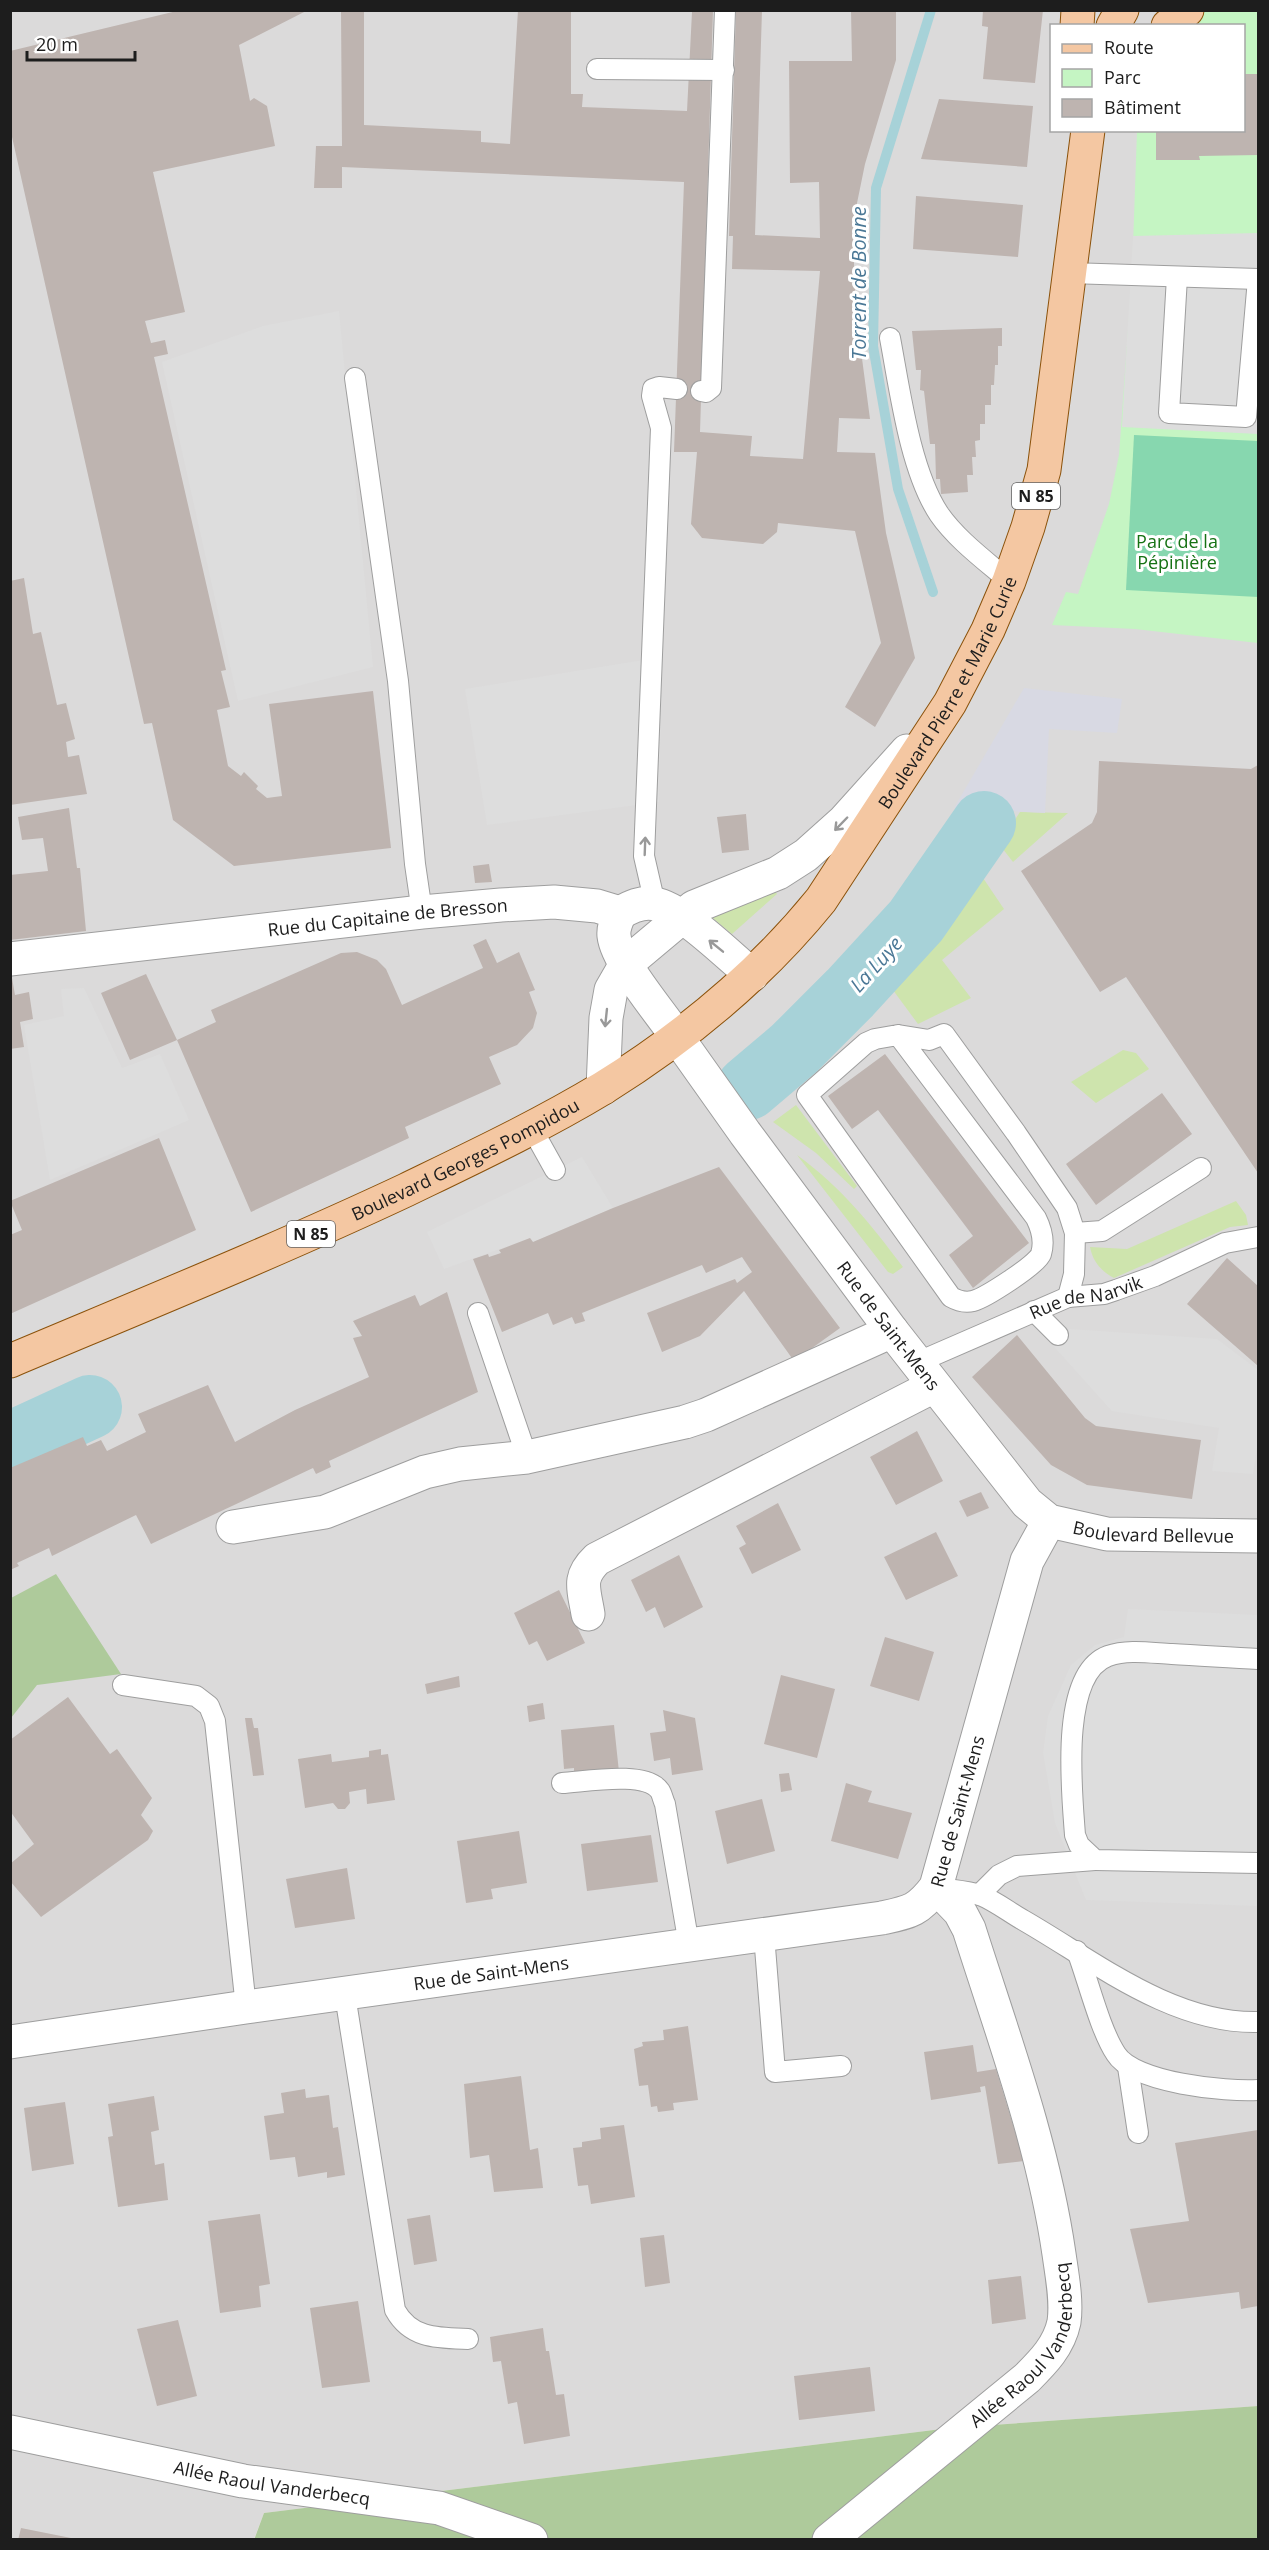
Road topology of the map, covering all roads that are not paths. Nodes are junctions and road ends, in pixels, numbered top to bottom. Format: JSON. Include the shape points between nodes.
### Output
{"nodes":[{"id":1,"x":725,"y":10,"type":"edge"},
{"id":2,"x":1122,"y":10,"type":"edge"},
{"id":3,"x":1188,"y":10,"type":"edge"},
{"id":4,"x":1114,"y":24,"type":"edge"},
{"id":5,"x":1170,"y":24,"type":"edge"},
{"id":6,"x":597,"y":69,"type":"dead end"},
{"id":7,"x":724,"y":70,"type":"junction"},
{"id":8,"x":1068,"y":132,"type":"edge"},
{"id":9,"x":1088,"y":132,"type":"edge"},
{"id":10,"x":1110,"y":132,"type":"edge"},
{"id":11,"x":1069,"y":273,"type":"junction"},
{"id":12,"x":1178,"y":277,"type":"junction"},
{"id":13,"x":1258,"y":279,"type":"edge"},
{"id":14,"x":890,"y":339,"type":"dead end"},
{"id":15,"x":354,"y":378,"type":"dead end"},
{"id":16,"x":677,"y":389,"type":"dead end"},
{"id":17,"x":701,"y":391,"type":"dead end"},
{"id":18,"x":1009,"y":582,"type":"junction"},
{"id":19,"x":950,"y":703,"type":"junction"},
{"id":20,"x":668,"y":910,"type":"junction"},
{"id":21,"x":422,"y":912,"type":"junction"},
{"id":22,"x":620,"y":913,"type":"junction"},
{"id":23,"x":25,"y":957,"type":"edge"},
{"id":24,"x":626,"y":964,"type":"junction"},
{"id":25,"x":752,"y":975,"type":"junction"},
{"id":26,"x":898,"y":1035,"type":"junction"},
{"id":27,"x":677,"y":1037,"type":"junction"},
{"id":28,"x":603,"y":1088,"type":"junction"},
{"id":29,"x":531,"y":1127,"type":"junction"},
{"id":30,"x":1201,"y":1168,"type":"dead end"},
{"id":31,"x":555,"y":1170,"type":"dead end"},
{"id":32,"x":1076,"y":1233,"type":"junction"},
{"id":33,"x":1258,"y":1237,"type":"edge"},
{"id":34,"x":1068,"y":1297,"type":"junction"},
{"id":35,"x":1034,"y":1311,"type":"junction"},
{"id":36,"x":478,"y":1313,"type":"dead end"},
{"id":37,"x":892,"y":1331,"type":"junction"},
{"id":38,"x":1058,"y":1335,"type":"dead end"},
{"id":39,"x":10,"y":1361,"type":"edge"},
{"id":40,"x":925,"y":1374,"type":"junction"},
{"id":41,"x":526,"y":1457,"type":"junction"},
{"id":42,"x":1049,"y":1521,"type":"junction"},
{"id":43,"x":233,"y":1527,"type":"dead end"},
{"id":44,"x":1258,"y":1536,"type":"edge"},
{"id":45,"x":588,"y":1614,"type":"dead end"},
{"id":46,"x":1258,"y":1659,"type":"edge"},
{"id":47,"x":123,"y":1684,"type":"dead end"},
{"id":48,"x":562,"y":1783,"type":"dead end"},
{"id":49,"x":1095,"y":1860,"type":"junction"},
{"id":50,"x":1258,"y":1863,"type":"edge"},
{"id":51,"x":936,"y":1887,"type":"junction"},
{"id":52,"x":979,"y":1895,"type":"junction"},
{"id":53,"x":764,"y":1935,"type":"junction"},
{"id":54,"x":689,"y":1945,"type":"junction"},
{"id":55,"x":1077,"y":1951,"type":"junction"},
{"id":56,"x":345,"y":1995,"type":"junction"},
{"id":57,"x":246,"y":2007,"type":"junction"},
{"id":58,"x":1258,"y":2022,"type":"edge"},
{"id":59,"x":10,"y":2043,"type":"edge"},
{"id":60,"x":841,"y":2066,"type":"dead end"},
{"id":61,"x":1128,"y":2067,"type":"junction"},
{"id":62,"x":1258,"y":2090,"type":"edge"},
{"id":63,"x":1138,"y":2133,"type":"dead end"},
{"id":64,"x":468,"y":2339,"type":"dead end"},
{"id":65,"x":10,"y":2432,"type":"edge"},
{"id":66,"x":531,"y":2540,"type":"edge"},
{"id":67,"x":829,"y":2540,"type":"edge"}],
"edges":[{"from":1,"to":7,"type":"lane"},
{"from":2,"to":4,"type":"main road"},
{"from":3,"to":5,"type":"main road"},
{"from":6,"to":7,"type":"lane"},
{"from":7,"to":17,"type":"lane","via":[[711,388]]},
{"from":8,"to":11,"type":"main road","via":[[1056,248]]},
{"from":9,"to":11,"type":"main road","name":"Boulevard Pierre et Marie Curie","number":"N 85"},
{"from":10,"to":11,"type":"main road","via":[[1092,234]]},
{"from":11,"to":12,"type":"lane"},
{"from":11,"to":18,"type":"main road","name":"Boulevard Pierre et Marie Curie","number":"N 85","via":[[1044,470]]},
{"from":12,"to":13,"type":"lane"},
{"from":12,"to":13,"type":"lane","via":[[1169,413],[1246,417]]},
{"from":14,"to":18,"type":"lane","via":[[911,445],[933,503],[957,534]]},
{"from":15,"to":21,"type":"lane","via":[[398,681]]},
{"from":20,"to":16,"type":"lane","one_way":true,"via":[[644,856],[661,428],[652,396],[653,389],[659,387]]},
{"from":18,"to":19,"type":"main road","name":"Boulevard Pierre et Marie Curie","number":"N 85"},
{"from":19,"to":20,"type":"street","one_way":true,"via":[[815,848],[778,873],[707,901]]},
{"from":19,"to":25,"type":"main road","name":"Boulevard Pierre et Marie Curie","number":"N 85","via":[[821,900]]},
{"from":20,"to":22,"type":"street","via":[[635,905]]},
{"from":20,"to":24,"type":"street"},
{"from":25,"to":20,"type":"street","one_way":true},
{"from":21,"to":22,"type":"street","name":"Rue du Capitaine de Bresson","via":[[554,902],[597,906]]},
{"from":21,"to":23,"type":"street","name":"Rue du Capitaine de Bresson"},
{"from":22,"to":24,"type":"street","via":[[614,937]]},
{"from":24,"to":27,"type":"street"},
{"from":24,"to":28,"type":"street","one_way":true,"via":[[609,999]]},
{"from":25,"to":27,"type":"main road","name":"Boulevard Pierre et Marie Curie","number":"N 85"},
{"from":26,"to":26,"type":"lane","via":[[1036,1218],[1043,1233],[1041,1256],[1029,1269],[974,1301],[960,1302],[951,1297],[807,1095],[866,1043]]},
{"from":26,"to":32,"type":"lane","via":[[929,1040],[944,1035],[1057,1191]]},
{"from":27,"to":28,"type":"main road","name":"Boulevard Georges Pompidou","number":"N 85"},
{"from":27,"to":37,"type":"street","name":"Rue de Saint-Mens"},
{"from":28,"to":29,"type":"main road","name":"Boulevard Georges Pompidou","number":"N 85"},
{"from":29,"to":31,"type":"lane"},
{"from":29,"to":39,"type":"main road","name":"Boulevard Georges Pompidou","number":"N 85","via":[[331,1225]]},
{"from":30,"to":32,"type":"lane","via":[[1102,1231]]},
{"from":32,"to":34,"type":"lane","via":[[1074,1274]]},
{"from":33,"to":34,"type":"lane","name":"Rue de Narvik","via":[[1225,1243],[1155,1276],[1104,1294]]},
{"from":34,"to":35,"type":"lane","name":"Rue de Narvik"},
{"from":35,"to":38,"type":"lane"},
{"from":35,"to":40,"type":"lane","name":"Rue de Narvik"},
{"from":36,"to":41,"type":"lane"},
{"from":37,"to":40,"type":"street","name":"Rue de Saint-Mens"},
{"from":37,"to":41,"type":"street","via":[[706,1415]]},
{"from":40,"to":42,"type":"street","name":"Rue de Saint-Mens","via":[[1005,1478]]},
{"from":40,"to":45,"type":"street","via":[[597,1559],[582,1579]]},
{"from":41,"to":43,"type":"street","via":[[425,1472],[325,1512]]},
{"from":42,"to":44,"type":"street","name":"Boulevard Bellevue","via":[[1107,1534]]},
{"from":42,"to":51,"type":"street","name":"Rue de Saint-Mens","via":[[1027,1561]]},
{"from":46,"to":49,"type":"lane","via":[[1126,1652],[1108,1656],[1090,1667],[1075,1710],[1072,1801],[1075,1835],[1079,1845]]},
{"from":47,"to":57,"type":"lane","via":[[196,1696],[209,1706],[215,1721]]},
{"from":48,"to":54,"type":"lane","via":[[633,1779],[651,1783],[660,1791]]},
{"from":49,"to":50,"type":"lane"},
{"from":49,"to":52,"type":"lane","via":[[1017,1866],[999,1875]]},
{"from":51,"to":52,"type":"lane"},
{"from":51,"to":53,"type":"street","name":"Rue de Saint-Mens","via":[[923,1905],[907,1912]]},
{"from":51,"to":67,"type":"street","name":"Allée Raoul Vanderbecq","via":[[960,1912],[969,1929],[1017,2080],[1052,2204],[1063,2280],[1064,2319],[1051,2352],[1027,2378]]},
{"from":52,"to":55,"type":"lane"},
{"from":53,"to":54,"type":"street","name":"Rue de Saint-Mens"},
{"from":53,"to":60,"type":"lane","via":[[775,2072]]},
{"from":54,"to":56,"type":"street","name":"Rue de Saint-Mens"},
{"from":55,"to":58,"type":"lane","via":[[1170,2003],[1234,2023]]},
{"from":55,"to":61,"type":"lane","via":[[1109,2041]]},
{"from":56,"to":57,"type":"street","name":"Rue de Saint-Mens"},
{"from":56,"to":64,"type":"lane","via":[[395,2310],[402,2323],[418,2332],[436,2338]]},
{"from":57,"to":59,"type":"street","name":"Rue de Saint-Mens"},
{"from":61,"to":62,"type":"lane","via":[[1143,2074],[1213,2089]]},
{"from":61,"to":63,"type":"lane"},
{"from":65,"to":66,"type":"street","name":"Allée Raoul Vanderbecq","via":[[243,2481],[439,2508]]}]}
